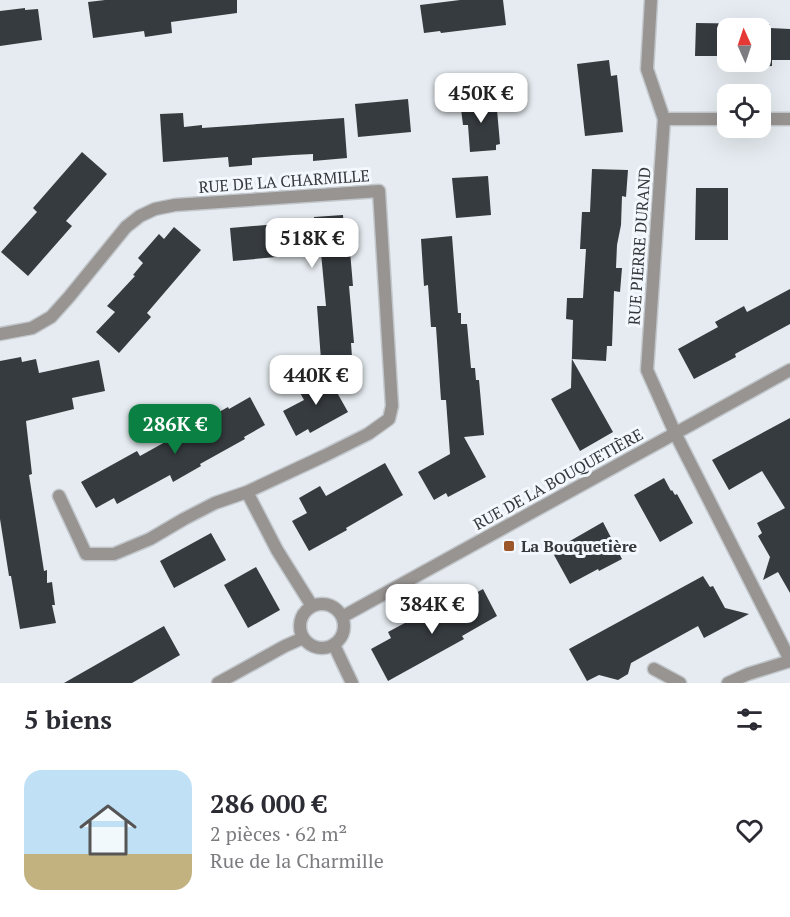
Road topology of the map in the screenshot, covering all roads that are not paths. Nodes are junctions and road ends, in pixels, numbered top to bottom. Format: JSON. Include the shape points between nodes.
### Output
{"nodes":[{"id":1,"x":651,"y":0,"type":"edge"},
{"id":2,"x":790,"y":118,"type":"edge"},
{"id":3,"x":664,"y":119,"type":"junction"},
{"id":4,"x":717,"y":119,"type":"edge"},
{"id":5,"x":771,"y":119,"type":"edge"},
{"id":6,"x":0,"y":334,"type":"edge"},
{"id":7,"x":790,"y":370,"type":"edge"},
{"id":8,"x":675,"y":433,"type":"junction"},
{"id":9,"x":247,"y":492,"type":"junction"},
{"id":10,"x":59,"y":496,"type":"dead end"},
{"id":11,"x":312,"y":606,"type":"junction"},
{"id":12,"x":342,"y":617,"type":"junction"},
{"id":13,"x":303,"y":638,"type":"junction"},
{"id":14,"x":334,"y":645,"type":"junction"},
{"id":15,"x":790,"y":660,"type":"edge"},
{"id":16,"x":654,"y":669,"type":"dead end"},
{"id":17,"x":218,"y":683,"type":"edge"},
{"id":18,"x":352,"y":683,"type":"edge"},
{"id":19,"x":680,"y":683,"type":"edge"},
{"id":20,"x":728,"y":683,"type":"edge"}],
"edges":[{"from":1,"to":3,"type":"street","via":[[647,69]]},
{"from":2,"to":5,"type":"street"},
{"from":3,"to":4,"type":"street"},
{"from":3,"to":8,"type":"street","name":"RUE PIERRE DURAND","via":[[647,370]]},
{"from":6,"to":9,"type":"street","name":"RUE DE LA CHARMILLE","via":[[32,328],[51,317],[126,227],[155,208],[379,191],[392,405],[389,418],[368,434]]},
{"from":7,"to":8,"type":"street","name":"RUE DE LA BOUQUETIÈRE"},
{"from":8,"to":12,"type":"street","name":"RUE DE LA BOUQUETIÈRE"},
{"from":8,"to":15,"type":"street","name":"RUE PIERRE DURAND"},
{"from":9,"to":10,"type":"street","name":"RUE DE LA CHARMILLE","via":[[215,503],[114,554],[86,554]]},
{"from":9,"to":11,"type":"street"},
{"from":11,"to":12,"type":"street","via":[[328,605]]},
{"from":11,"to":13,"type":"street","via":[[301,620]]},
{"from":12,"to":14,"type":"street","via":[[343,632]]},
{"from":13,"to":14,"type":"street","via":[[318,648]]},
{"from":13,"to":17,"type":"street"},
{"from":14,"to":18,"type":"street"},
{"from":15,"to":20,"type":"street"},
{"from":16,"to":19,"type":"street"}]}
